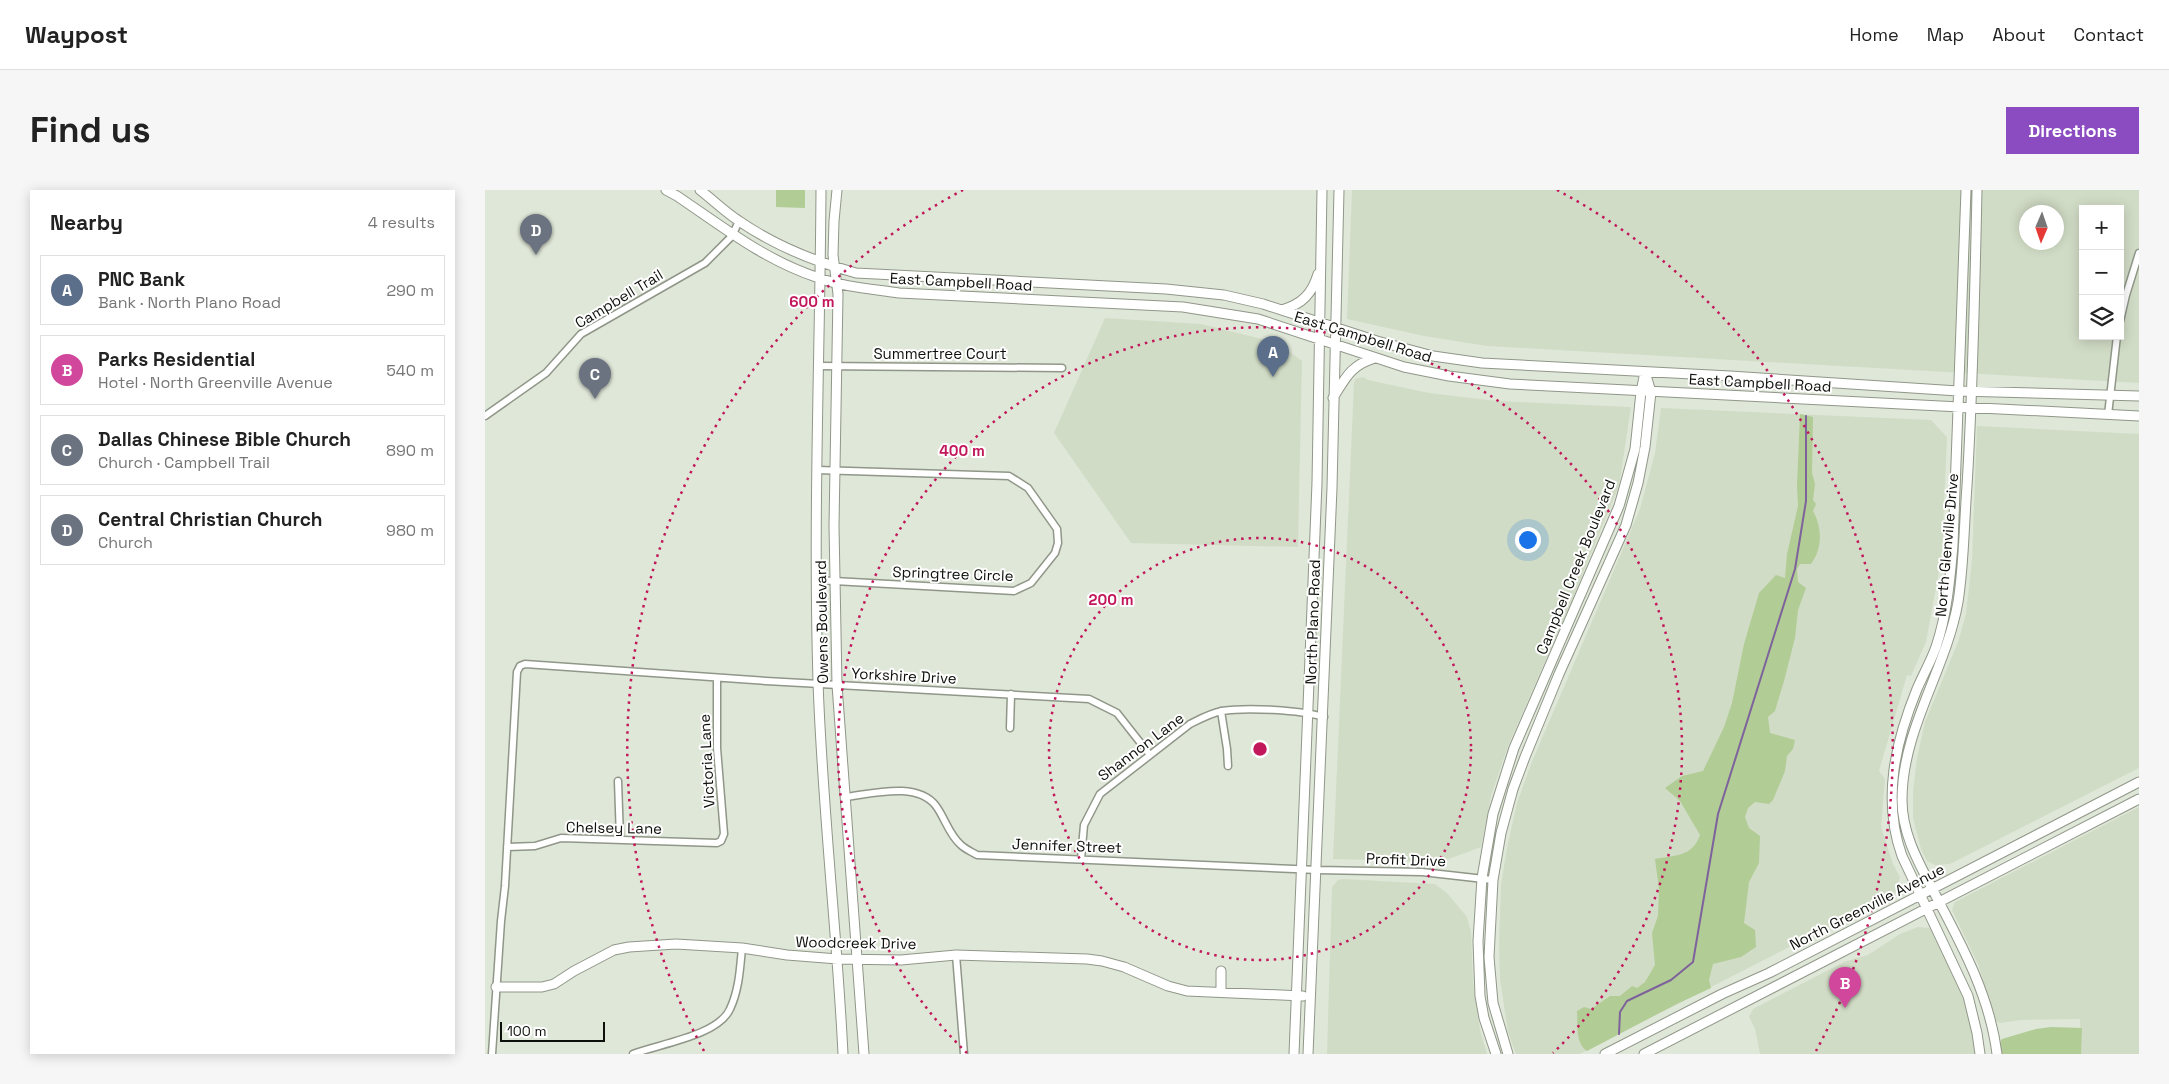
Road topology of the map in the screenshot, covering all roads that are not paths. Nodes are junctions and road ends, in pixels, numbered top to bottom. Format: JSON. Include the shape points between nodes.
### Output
{"nodes":[{"id":1,"x":666,"y":190,"type":"edge"},
{"id":2,"x":700,"y":190,"type":"edge"},
{"id":3,"x":821,"y":190,"type":"edge"},
{"id":4,"x":837,"y":190,"type":"edge"},
{"id":5,"x":1323,"y":190,"type":"edge"},
{"id":6,"x":1339,"y":190,"type":"edge"},
{"id":7,"x":1966,"y":190,"type":"edge"},
{"id":8,"x":1977,"y":190,"type":"edge"},
{"id":9,"x":739,"y":221,"type":"junction"},
{"id":10,"x":732,"y":236,"type":"junction"},
{"id":11,"x":2139,"y":253,"type":"edge"},
{"id":12,"x":821,"y":261,"type":"junction"},
{"id":13,"x":1321,"y":262,"type":"junction"},
{"id":14,"x":835,"y":267,"type":"junction"},
{"id":15,"x":1975,"y":273,"type":"junction"},
{"id":16,"x":1962,"y":278,"type":"junction"},
{"id":17,"x":820,"y":279,"type":"junction"},
{"id":18,"x":1038,"y":282,"type":"junction"},
{"id":19,"x":837,"y":283,"type":"junction"},
{"id":20,"x":1146,"y":288,"type":"junction"},
{"id":21,"x":1037,"y":300,"type":"junction"},
{"id":22,"x":2124,"y":304,"type":"edge"},
{"id":23,"x":1145,"y":305,"type":"junction"},
{"id":24,"x":1282,"y":310,"type":"junction"},
{"id":25,"x":1320,"y":322,"type":"junction"},
{"id":26,"x":1335,"y":326,"type":"junction"},
{"id":27,"x":1320,"y":340,"type":"junction"},
{"id":28,"x":2116,"y":340,"type":"edge"},
{"id":29,"x":1335,"y":345,"type":"junction"},
{"id":30,"x":1375,"y":358,"type":"junction"},
{"id":31,"x":818,"y":366,"type":"junction"},
{"id":32,"x":837,"y":366,"type":"junction"},
{"id":33,"x":1062,"y":368,"type":"dead end"},
{"id":34,"x":1645,"y":372,"type":"junction"},
{"id":35,"x":1958,"y":391,"type":"junction"},
{"id":36,"x":1972,"y":391,"type":"junction"},
{"id":37,"x":1641,"y":392,"type":"junction"},
{"id":38,"x":1651,"y":392,"type":"junction"},
{"id":39,"x":2109,"y":395,"type":"junction"},
{"id":40,"x":2139,"y":396,"type":"edge"},
{"id":41,"x":1333,"y":398,"type":"junction"},
{"id":42,"x":1957,"y":407,"type":"junction"},
{"id":43,"x":1971,"y":408,"type":"junction"},
{"id":44,"x":2108,"y":414,"type":"junction"},
{"id":45,"x":485,"y":416,"type":"edge"},
{"id":46,"x":2139,"y":416,"type":"edge"},
{"id":47,"x":817,"y":470,"type":"junction"},
{"id":48,"x":835,"y":471,"type":"junction"},
{"id":49,"x":1317,"y":483,"type":"junction"},
{"id":50,"x":1332,"y":488,"type":"junction"},
{"id":51,"x":1616,"y":512,"type":"junction"},
{"id":52,"x":1628,"y":518,"type":"junction"},
{"id":53,"x":816,"y":580,"type":"junction"},
{"id":54,"x":835,"y":581,"type":"junction"},
{"id":55,"x":1565,"y":634,"type":"junction"},
{"id":56,"x":1575,"y":638,"type":"junction"},
{"id":57,"x":717,"y":678,"type":"junction"},
{"id":58,"x":818,"y":683,"type":"junction"},
{"id":59,"x":837,"y":685,"type":"junction"},
{"id":60,"x":1011,"y":694,"type":"junction"},
{"id":61,"x":1221,"y":711,"type":"junction"},
{"id":62,"x":1309,"y":713,"type":"junction"},
{"id":63,"x":1324,"y":717,"type":"junction"},
{"id":64,"x":1010,"y":728,"type":"dead end"},
{"id":65,"x":1150,"y":755,"type":"junction"},
{"id":66,"x":1228,"y":766,"type":"dead end"},
{"id":67,"x":618,"y":781,"type":"dead end"},
{"id":68,"x":2139,"y":782,"type":"edge"},
{"id":69,"x":1502,"y":786,"type":"junction"},
{"id":70,"x":1513,"y":789,"type":"junction"},
{"id":71,"x":845,"y":797,"type":"junction"},
{"id":72,"x":2139,"y":799,"type":"edge"},
{"id":73,"x":2035,"y":834,"type":"junction"},
{"id":74,"x":619,"y":839,"type":"junction"},
{"id":75,"x":721,"y":841,"type":"joint"},
{"id":76,"x":507,"y":847,"type":"junction"},
{"id":77,"x":2042,"y":848,"type":"junction"},
{"id":78,"x":1081,"y":860,"type":"junction"},
{"id":79,"x":1302,"y":868,"type":"junction"},
{"id":80,"x":1317,"y":870,"type":"junction"},
{"id":81,"x":1482,"y":878,"type":"junction"},
{"id":82,"x":1493,"y":880,"type":"junction"},
{"id":83,"x":1933,"y":889,"type":"junction"},
{"id":84,"x":1921,"y":895,"type":"junction"},
{"id":85,"x":1939,"y":901,"type":"junction"},
{"id":86,"x":1927,"y":908,"type":"junction"},
{"id":87,"x":742,"y":948,"type":"junction"},
{"id":88,"x":956,"y":954,"type":"junction"},
{"id":89,"x":838,"y":959,"type":"junction"},
{"id":90,"x":857,"y":960,"type":"junction"},
{"id":91,"x":1221,"y":971,"type":"dead end"},
{"id":92,"x":496,"y":987,"type":"junction"},
{"id":93,"x":1221,"y":992,"type":"junction"},
{"id":94,"x":1491,"y":992,"type":"junction"},
{"id":95,"x":1480,"y":994,"type":"junction"},
{"id":96,"x":1310,"y":996,"type":"junction"},
{"id":97,"x":1297,"y":997,"type":"junction"},
{"id":98,"x":492,"y":1054,"type":"edge"},
{"id":99,"x":633,"y":1054,"type":"edge"},
{"id":100,"x":843,"y":1054,"type":"edge"},
{"id":101,"x":863,"y":1054,"type":"edge"},
{"id":102,"x":964,"y":1054,"type":"edge"},
{"id":103,"x":1295,"y":1054,"type":"edge"},
{"id":104,"x":1308,"y":1054,"type":"edge"},
{"id":105,"x":1496,"y":1054,"type":"edge"},
{"id":106,"x":1508,"y":1054,"type":"edge"},
{"id":107,"x":1605,"y":1054,"type":"edge"},
{"id":108,"x":1644,"y":1054,"type":"edge"},
{"id":109,"x":1980,"y":1054,"type":"edge"},
{"id":110,"x":1997,"y":1054,"type":"edge"}],
"edges":[{"from":1,"to":10,"type":"main road","name":"East Campbell Road"},
{"from":2,"to":9,"type":"main road","name":"East Campbell Road"},
{"from":3,"to":12,"type":"main road","name":"Owens Boulevard"},
{"from":4,"to":14,"type":"main road","name":"Owens Boulevard"},
{"from":5,"to":13,"type":"main road","name":"North Plano Road"},
{"from":6,"to":26,"type":"main road","name":"North Plano Road"},
{"from":7,"to":16,"type":"main road","name":"North Glenville Drive"},
{"from":8,"to":15,"type":"main road","name":"North Glenville Drive"},
{"from":9,"to":10,"type":"street","name":"Campbell Trail"},
{"from":9,"to":12,"type":"main road","name":"East Campbell Road","via":[[776,243]]},
{"from":10,"to":17,"type":"main road","name":"East Campbell Road"},
{"from":10,"to":45,"type":"street","name":"Campbell Trail","via":[[705,263],[581,334],[546,373]]},
{"from":11,"to":22,"type":"street"},
{"from":12,"to":14,"type":"main road","name":"East Campbell Road"},
{"from":12,"to":17,"type":"main road","name":"Owens Boulevard"},
{"from":13,"to":24,"type":"main road","via":[[1308,295],[1295,306]]},
{"from":13,"to":25,"type":"main road","name":"North Plano Road"},
{"from":14,"to":18,"type":"main road","name":"East Campbell Road","via":[[856,273]]},
{"from":14,"to":19,"type":"main road","name":"Owens Boulevard"},
{"from":15,"to":16,"type":"main road"},
{"from":15,"to":36,"type":"main road","name":"North Glenville Drive"},
{"from":16,"to":35,"type":"main road","name":"North Glenville Drive"},
{"from":17,"to":19,"type":"main road","name":"East Campbell Road"},
{"from":17,"to":31,"type":"main road","name":"Owens Boulevard"},
{"from":18,"to":20,"type":"main road","name":"East Campbell Road"},
{"from":18,"to":21,"type":"main road"},
{"from":19,"to":21,"type":"main road","name":"East Campbell Road","via":[[899,293]]},
{"from":19,"to":32,"type":"main road","name":"Owens Boulevard"},
{"from":20,"to":23,"type":"main road"},
{"from":20,"to":24,"type":"main road","name":"East Campbell Road","via":[[1224,295]]},
{"from":21,"to":23,"type":"main road","name":"East Campbell Road"},
{"from":23,"to":27,"type":"main road","name":"East Campbell Road","via":[[1183,307],[1257,319]]},
{"from":24,"to":25,"type":"main road","name":"East Campbell Road"},
{"from":25,"to":26,"type":"main road","name":"East Campbell Road"},
{"from":25,"to":27,"type":"main road","name":"North Plano Road"},
{"from":26,"to":29,"type":"main road","name":"North Plano Road"},
{"from":26,"to":34,"type":"main road","name":"East Campbell Road","via":[[1433,356],[1482,363]]},
{"from":27,"to":29,"type":"main road","name":"East Campbell Road"},
{"from":27,"to":49,"type":"main road","name":"North Plano Road"},
{"from":28,"to":39,"type":"street"},
{"from":29,"to":30,"type":"main road","name":"East Campbell Road"},
{"from":29,"to":41,"type":"main road","name":"North Plano Road"},
{"from":30,"to":37,"type":"main road","name":"East Campbell Road","via":[[1426,372],[1510,384]]},
{"from":30,"to":41,"type":"main road","via":[[1355,366]]},
{"from":31,"to":32,"type":"street","name":"Summertree Court"},
{"from":31,"to":47,"type":"main road","name":"Owens Boulevard"},
{"from":32,"to":33,"type":"street","name":"Summertree Court"},
{"from":32,"to":48,"type":"main road","name":"Owens Boulevard"},
{"from":34,"to":35,"type":"main road","name":"East Campbell Road"},
{"from":34,"to":37,"type":"main road","name":"Campbell Creek Boulevard"},
{"from":34,"to":38,"type":"main road","name":"Campbell Creek Boulevard"},
{"from":35,"to":36,"type":"main road","name":"East Campbell Road"},
{"from":35,"to":42,"type":"main road","name":"North Glenville Drive"},
{"from":36,"to":39,"type":"main road","name":"East Campbell Road"},
{"from":36,"to":43,"type":"main road","name":"North Glenville Drive"},
{"from":37,"to":38,"type":"main road","name":"East Campbell Road"},
{"from":37,"to":51,"type":"main road","name":"Campbell Creek Boulevard","via":[[1635,449]]},
{"from":38,"to":42,"type":"main road","name":"East Campbell Road"},
{"from":38,"to":52,"type":"main road","name":"Campbell Creek Boulevard","via":[[1639,480]]},
{"from":39,"to":40,"type":"main road","name":"East Campbell Road"},
{"from":39,"to":44,"type":"street"},
{"from":41,"to":50,"type":"main road","name":"North Plano Road"},
{"from":42,"to":43,"type":"main road","name":"East Campbell Road"},
{"from":42,"to":84,"type":"main road","name":"North Glenville Drive","via":[[1953,545],[1946,604],[1935,647],[1907,713],[1895,762],[1892,792],[1891,808],[1897,840]]},
{"from":43,"to":44,"type":"main road","name":"East Campbell Road"},
{"from":43,"to":83,"type":"main road","name":"North Glenville Drive","via":[[1958,601],[1946,650],[1911,740],[1901,799],[1915,858]]},
{"from":44,"to":46,"type":"main road","name":"East Campbell Road"},
{"from":47,"to":48,"type":"street","name":"Springtree Circle"},
{"from":47,"to":53,"type":"main road","name":"Owens Boulevard"},
{"from":48,"to":54,"type":"main road","name":"Owens Boulevard"},
{"from":48,"to":54,"type":"street","name":"Springtree Circle","via":[[1009,476],[1028,488],[1057,529],[1058,543],[1055,553],[1031,583],[1014,591]]},
{"from":49,"to":50,"type":"main road"},
{"from":49,"to":62,"type":"main road","name":"North Plano Road"},
{"from":50,"to":63,"type":"main road","name":"North Plano Road"},
{"from":51,"to":52,"type":"main road"},
{"from":51,"to":55,"type":"main road","name":"Campbell Creek Boulevard"},
{"from":52,"to":56,"type":"main road","name":"Campbell Creek Boulevard"},
{"from":53,"to":54,"type":"street","name":"Springtree Circle"},
{"from":53,"to":58,"type":"main road","name":"Owens Boulevard"},
{"from":54,"to":59,"type":"main road","name":"Owens Boulevard"},
{"from":55,"to":56,"type":"main road"},
{"from":55,"to":69,"type":"main road","name":"Campbell Creek Boulevard","via":[[1514,748]]},
{"from":56,"to":70,"type":"main road","name":"Campbell Creek Boulevard"},
{"from":57,"to":58,"type":"street","name":"Yorkshire Drive"},
{"from":57,"to":75,"type":"street","name":"Victoria Lane","via":[[716,729],[724,834]]},
{"from":57,"to":76,"type":"street","name":"Yorkshire Drive","via":[[520,666],[517,672]]},
{"from":58,"to":59,"type":"street","name":"Yorkshire Drive"},
{"from":58,"to":89,"type":"main road","name":"Owens Boulevard"},
{"from":59,"to":60,"type":"street","name":"Yorkshire Drive"},
{"from":59,"to":71,"type":"main road","name":"Owens Boulevard"},
{"from":60,"to":64,"type":"street"},
{"from":60,"to":65,"type":"street","name":"Yorkshire Drive","via":[[1089,699],[1111,708]]},
{"from":61,"to":62,"type":"street","name":"Shannon Lane"},
{"from":61,"to":65,"type":"street","name":"Shannon Lane","via":[[1190,724]]},
{"from":61,"to":66,"type":"street"},
{"from":62,"to":63,"type":"street","name":"Shannon Lane"},
{"from":62,"to":79,"type":"main road","name":"North Plano Road"},
{"from":63,"to":80,"type":"main road","name":"North Plano Road"},
{"from":65,"to":78,"type":"street","name":"Shannon Lane","via":[[1100,794],[1084,825]]},
{"from":67,"to":74,"type":"street"},
{"from":68,"to":73,"type":"main road","name":"North Greenville Avenue"},
{"from":69,"to":70,"type":"main road"},
{"from":69,"to":81,"type":"main road","name":"Campbell Creek Boulevard","via":[[1493,814]]},
{"from":70,"to":82,"type":"main road","name":"Campbell Creek Boulevard"},
{"from":71,"to":78,"type":"street","name":"Jennifer Street","via":[[913,792],[927,797],[960,845],[977,855]]},
{"from":71,"to":90,"type":"main road","name":"Owens Boulevard"},
{"from":72,"to":77,"type":"main road","name":"North Greenville Avenue"},
{"from":73,"to":77,"type":"main road"},
{"from":73,"to":83,"type":"main road","name":"North Greenville Avenue"},
{"from":74,"to":75,"type":"street","name":"Chelsey Lane"},
{"from":74,"to":76,"type":"street","name":"Chelsey Lane","via":[[561,838],[535,846]]},
{"from":76,"to":92,"type":"street"},
{"from":77,"to":85,"type":"main road","name":"North Greenville Avenue"},
{"from":78,"to":79,"type":"street","name":"Jennifer Street"},
{"from":79,"to":80,"type":"street","name":"Jennifer Street"},
{"from":79,"to":97,"type":"main road","name":"North Plano Road"},
{"from":80,"to":81,"type":"street","name":"Profit Drive","via":[[1422,872]]},
{"from":80,"to":96,"type":"main road","name":"North Plano Road"},
{"from":81,"to":82,"type":"street","name":"Profit Drive"},
{"from":81,"to":95,"type":"main road","name":"Campbell Creek Boulevard","via":[[1478,942]]},
{"from":82,"to":94,"type":"main road","name":"Campbell Creek Boulevard","via":[[1489,957]]},
{"from":83,"to":84,"type":"main road","name":"North Greenville Avenue"},
{"from":83,"to":85,"type":"main road","name":"North Glenville Drive"},
{"from":84,"to":86,"type":"main road","name":"North Glenville Drive"},
{"from":84,"to":107,"type":"main road","name":"North Greenville Avenue"},
{"from":85,"to":86,"type":"main road","name":"North Greenville Avenue"},
{"from":85,"to":110,"type":"main road","name":"North Glenville Drive","via":[[1979,981],[1990,1014]]},
{"from":86,"to":108,"type":"main road","name":"North Greenville Avenue"},
{"from":86,"to":109,"type":"main road","name":"North Glenville Drive","via":[[1968,996]]},
{"from":87,"to":89,"type":"main road","name":"Woodcreek Drive"},
{"from":87,"to":92,"type":"main road","name":"Woodcreek Drive","via":[[676,944],[629,946],[597,958],[554,984]]},
{"from":87,"to":99,"type":"street","via":[[737,987],[729,1011],[719,1022],[693,1035]]},
{"from":88,"to":90,"type":"main road","name":"Woodcreek Drive"},
{"from":88,"to":93,"type":"main road","name":"Woodcreek Drive","via":[[1102,961],[1179,989]]},
{"from":88,"to":102,"type":"street"},
{"from":89,"to":90,"type":"main road","name":"Woodcreek Drive"},
{"from":89,"to":100,"type":"main road","name":"Owens Boulevard"},
{"from":90,"to":101,"type":"main road","name":"Owens Boulevard"},
{"from":91,"to":93,"type":"main road"},
{"from":92,"to":98,"type":"street"},
{"from":93,"to":97,"type":"main road","name":"Woodcreek Drive"},
{"from":94,"to":95,"type":"main road"},
{"from":94,"to":106,"type":"main road","name":"Campbell Creek Boulevard"},
{"from":95,"to":105,"type":"main road","name":"Campbell Creek Boulevard"},
{"from":96,"to":97,"type":"main road","name":"Woodcreek Drive"},
{"from":96,"to":104,"type":"main road","name":"North Plano Road"},
{"from":97,"to":103,"type":"main road","name":"North Plano Road"}]}
